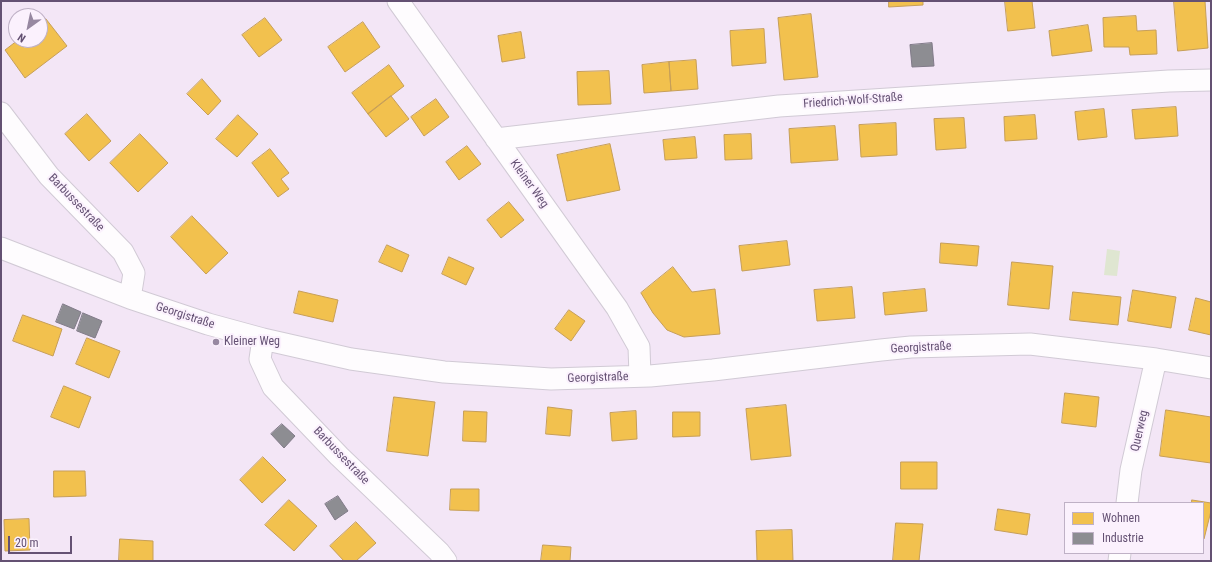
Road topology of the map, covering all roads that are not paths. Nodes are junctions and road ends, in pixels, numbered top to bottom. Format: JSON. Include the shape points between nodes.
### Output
{"nodes":[{"id":1,"x":398,"y":1,"type":"edge"},
{"id":2,"x":1211,"y":80,"type":"edge"},
{"id":3,"x":1,"y":113,"type":"edge"},
{"id":4,"x":496,"y":139,"type":"junction"},
{"id":5,"x":1,"y":248,"type":"edge"},
{"id":6,"x":130,"y":298,"type":"junction"},
{"id":7,"x":263,"y":339,"type":"junction"},
{"id":8,"x":1156,"y":359,"type":"junction"},
{"id":9,"x":1211,"y":368,"type":"edge"},
{"id":10,"x":640,"y":376,"type":"junction"},
{"id":11,"x":1126,"y":502,"type":"edge"},
{"id":12,"x":446,"y":561,"type":"edge"}],
"edges":[{"from":1,"to":4,"type":"street","name":"Kleiner Weg"},
{"from":2,"to":4,"type":"street","name":"Friedrich-Wolf-Straße","via":[[779,106]]},
{"from":3,"to":6,"type":"street","name":"Barbussestraße","via":[[49,176],[123,252],[134,273]]},
{"from":4,"to":10,"type":"street","name":"Kleiner Weg","via":[[617,308],[638,347]]},
{"from":5,"to":6,"type":"street","name":"Georgistraße"},
{"from":6,"to":7,"type":"street","name":"Georgistraße"},
{"from":7,"to":10,"type":"street","name":"Georgistraße","via":[[351,359],[444,372],[551,379]]},
{"from":7,"to":12,"type":"street","name":"Barbussestraße","via":[[260,359],[273,387]]},
{"from":8,"to":9,"type":"street","name":"Georgistraße"},
{"from":8,"to":10,"type":"street","name":"Georgistraße","via":[[1030,344],[911,347],[699,372]]},
{"from":8,"to":11,"type":"street","name":"Querweg"}]}
